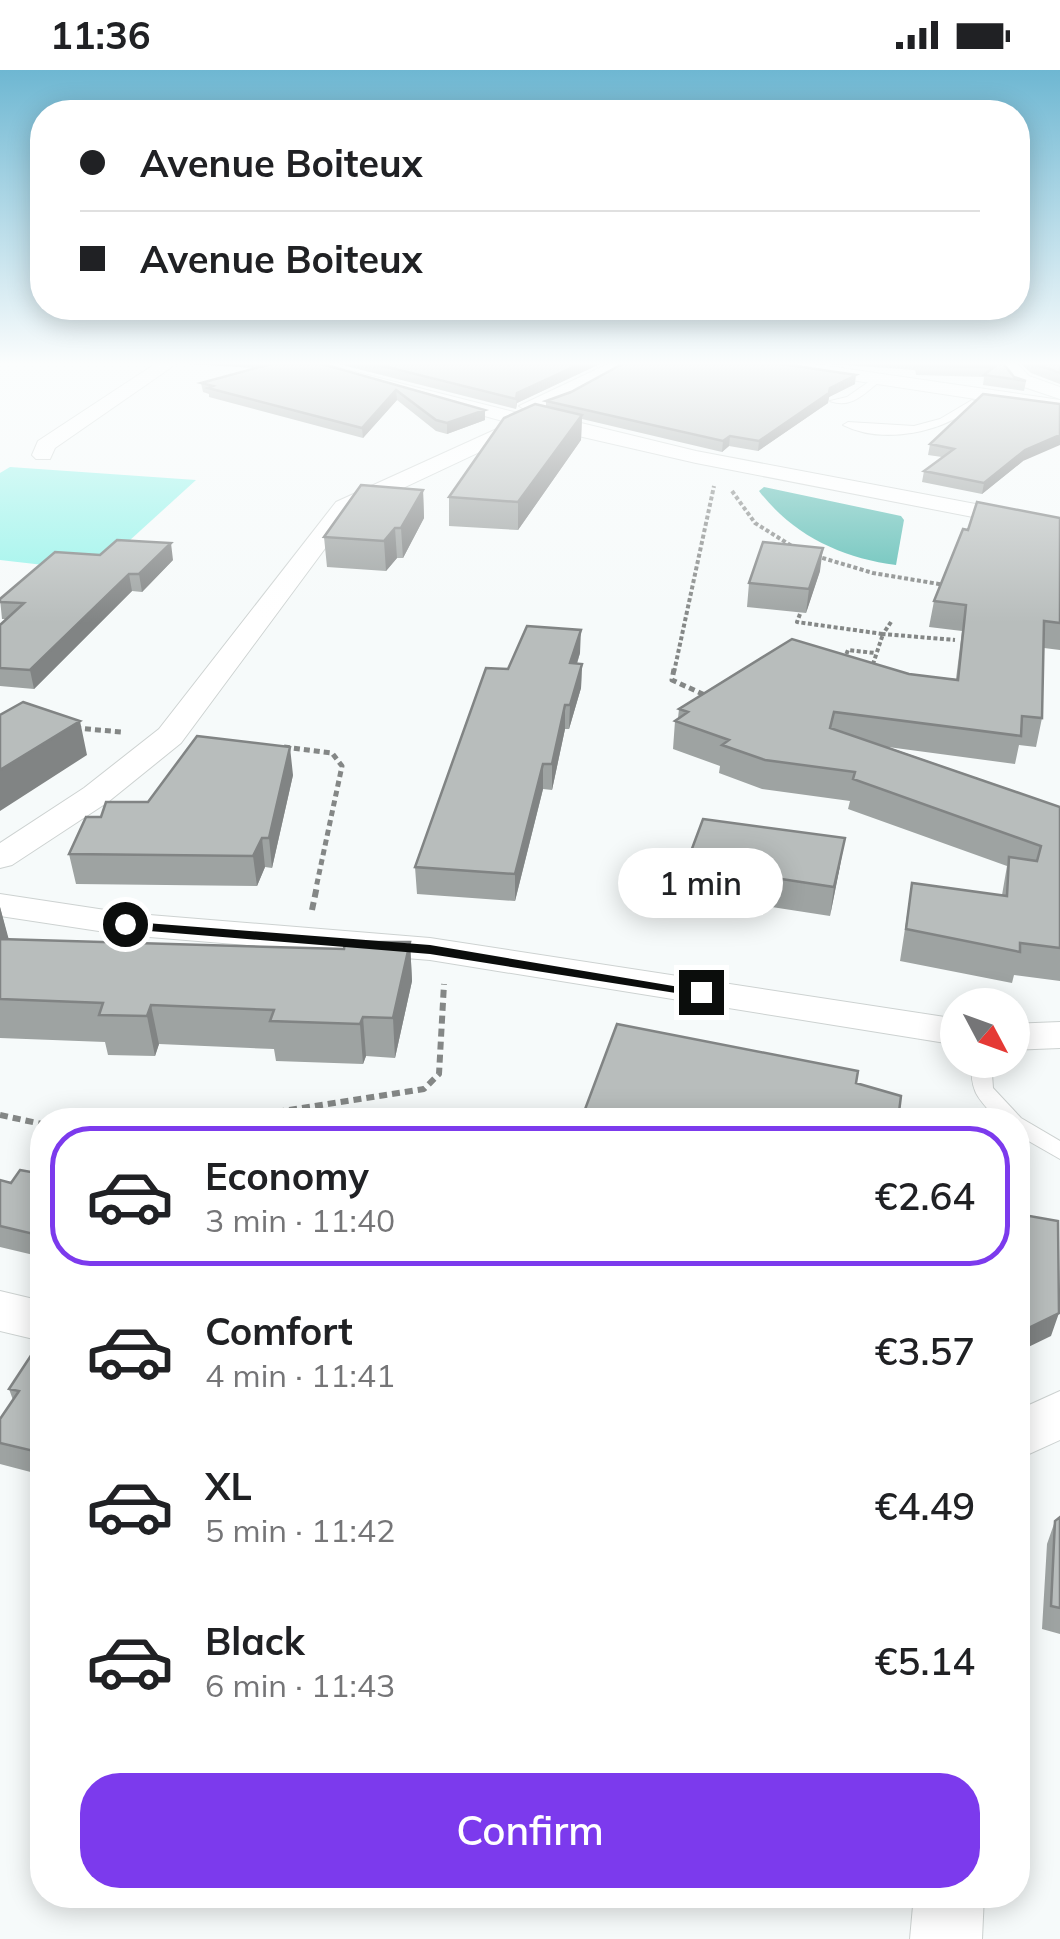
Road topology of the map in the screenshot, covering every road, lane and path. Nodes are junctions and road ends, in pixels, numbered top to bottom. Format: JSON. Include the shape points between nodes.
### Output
{"nodes":[{"id":1,"x":44,"y":449,"type":"edge"},
{"id":2,"x":457,"y":449,"type":"edge"},
{"id":3,"x":652,"y":449,"type":"edge"},
{"id":4,"x":43,"y":455,"type":"dead end"},
{"id":5,"x":724,"y":469,"type":"junction"},
{"id":6,"x":1060,"y":527,"type":"edge"},
{"id":7,"x":949,"y":586,"type":"edge"},
{"id":8,"x":800,"y":614,"type":"edge"},
{"id":9,"x":891,"y":622,"type":"dead end"},
{"id":10,"x":883,"y":634,"type":"junction"},
{"id":11,"x":955,"y":640,"type":"dead end"},
{"id":12,"x":875,"y":654,"type":"junction"},
{"id":13,"x":834,"y":659,"type":"edge"},
{"id":14,"x":871,"y":672,"type":"edge"},
{"id":15,"x":715,"y":698,"type":"edge"},
{"id":16,"x":68,"y":728,"type":"edge"},
{"id":17,"x":170,"y":736,"type":"junction"},
{"id":18,"x":278,"y":746,"type":"edge"},
{"id":19,"x":0,"y":858,"type":"edge"},
{"id":20,"x":0,"y":905,"type":"edge"},
{"id":21,"x":312,"y":911,"type":"dead end"},
{"id":22,"x":444,"y":973,"type":"dead end"},
{"id":23,"x":940,"y":1029,"type":"edge"},
{"id":24,"x":1060,"y":1035,"type":"edge"},
{"id":25,"x":1030,"y":1036,"type":"edge"},
{"id":26,"x":982,"y":1078,"type":"edge"},
{"id":27,"x":302,"y":1108,"type":"edge"},
{"id":28,"x":999,"y":1108,"type":"edge"},
{"id":29,"x":0,"y":1115,"type":"edge"},
{"id":30,"x":30,"y":1121,"type":"edge"},
{"id":31,"x":1030,"y":1133,"type":"edge"},
{"id":32,"x":1060,"y":1151,"type":"edge"},
{"id":33,"x":0,"y":1311,"type":"edge"},
{"id":34,"x":30,"y":1317,"type":"edge"},
{"id":35,"x":1060,"y":1413,"type":"edge"},
{"id":36,"x":1030,"y":1429,"type":"edge"},
{"id":37,"x":948,"y":1908,"type":"edge"},
{"id":38,"x":946,"y":1939,"type":"edge"}],
"edges":[{"from":1,"to":4,"type":"street"},
{"from":2,"to":17,"type":"street","via":[[344,507]]},
{"from":3,"to":5,"type":"street"},
{"from":5,"to":6,"type":"street"},
{"from":5,"to":7,"type":"path","via":[[754,523],[785,543],[849,567]]},
{"from":5,"to":15,"type":"path","via":[[716,479],[672,680]]},
{"from":8,"to":10,"type":"path","via":[[797,622]]},
{"from":9,"to":10,"type":"path"},
{"from":10,"to":11,"type":"path"},
{"from":10,"to":12,"type":"path"},
{"from":12,"to":13,"type":"path","via":[[848,650],[845,660]]},
{"from":12,"to":14,"type":"path"},
{"from":16,"to":17,"type":"path"},
{"from":17,"to":19,"type":"street","via":[[96,796]]},
{"from":18,"to":21,"type":"path","via":[[332,753],[342,766]]},
{"from":20,"to":23,"type":"street","via":[[125,924],[430,949]]},
{"from":22,"to":27,"type":"path","via":[[439,1074],[424,1089]]},
{"from":24,"to":25,"type":"street"},
{"from":26,"to":28,"type":"lane","via":[[982,1090]]},
{"from":29,"to":30,"type":"path"},
{"from":31,"to":32,"type":"lane"},
{"from":33,"to":34,"type":"street"},
{"from":35,"to":36,"type":"street"},
{"from":37,"to":38,"type":"street"}]}
